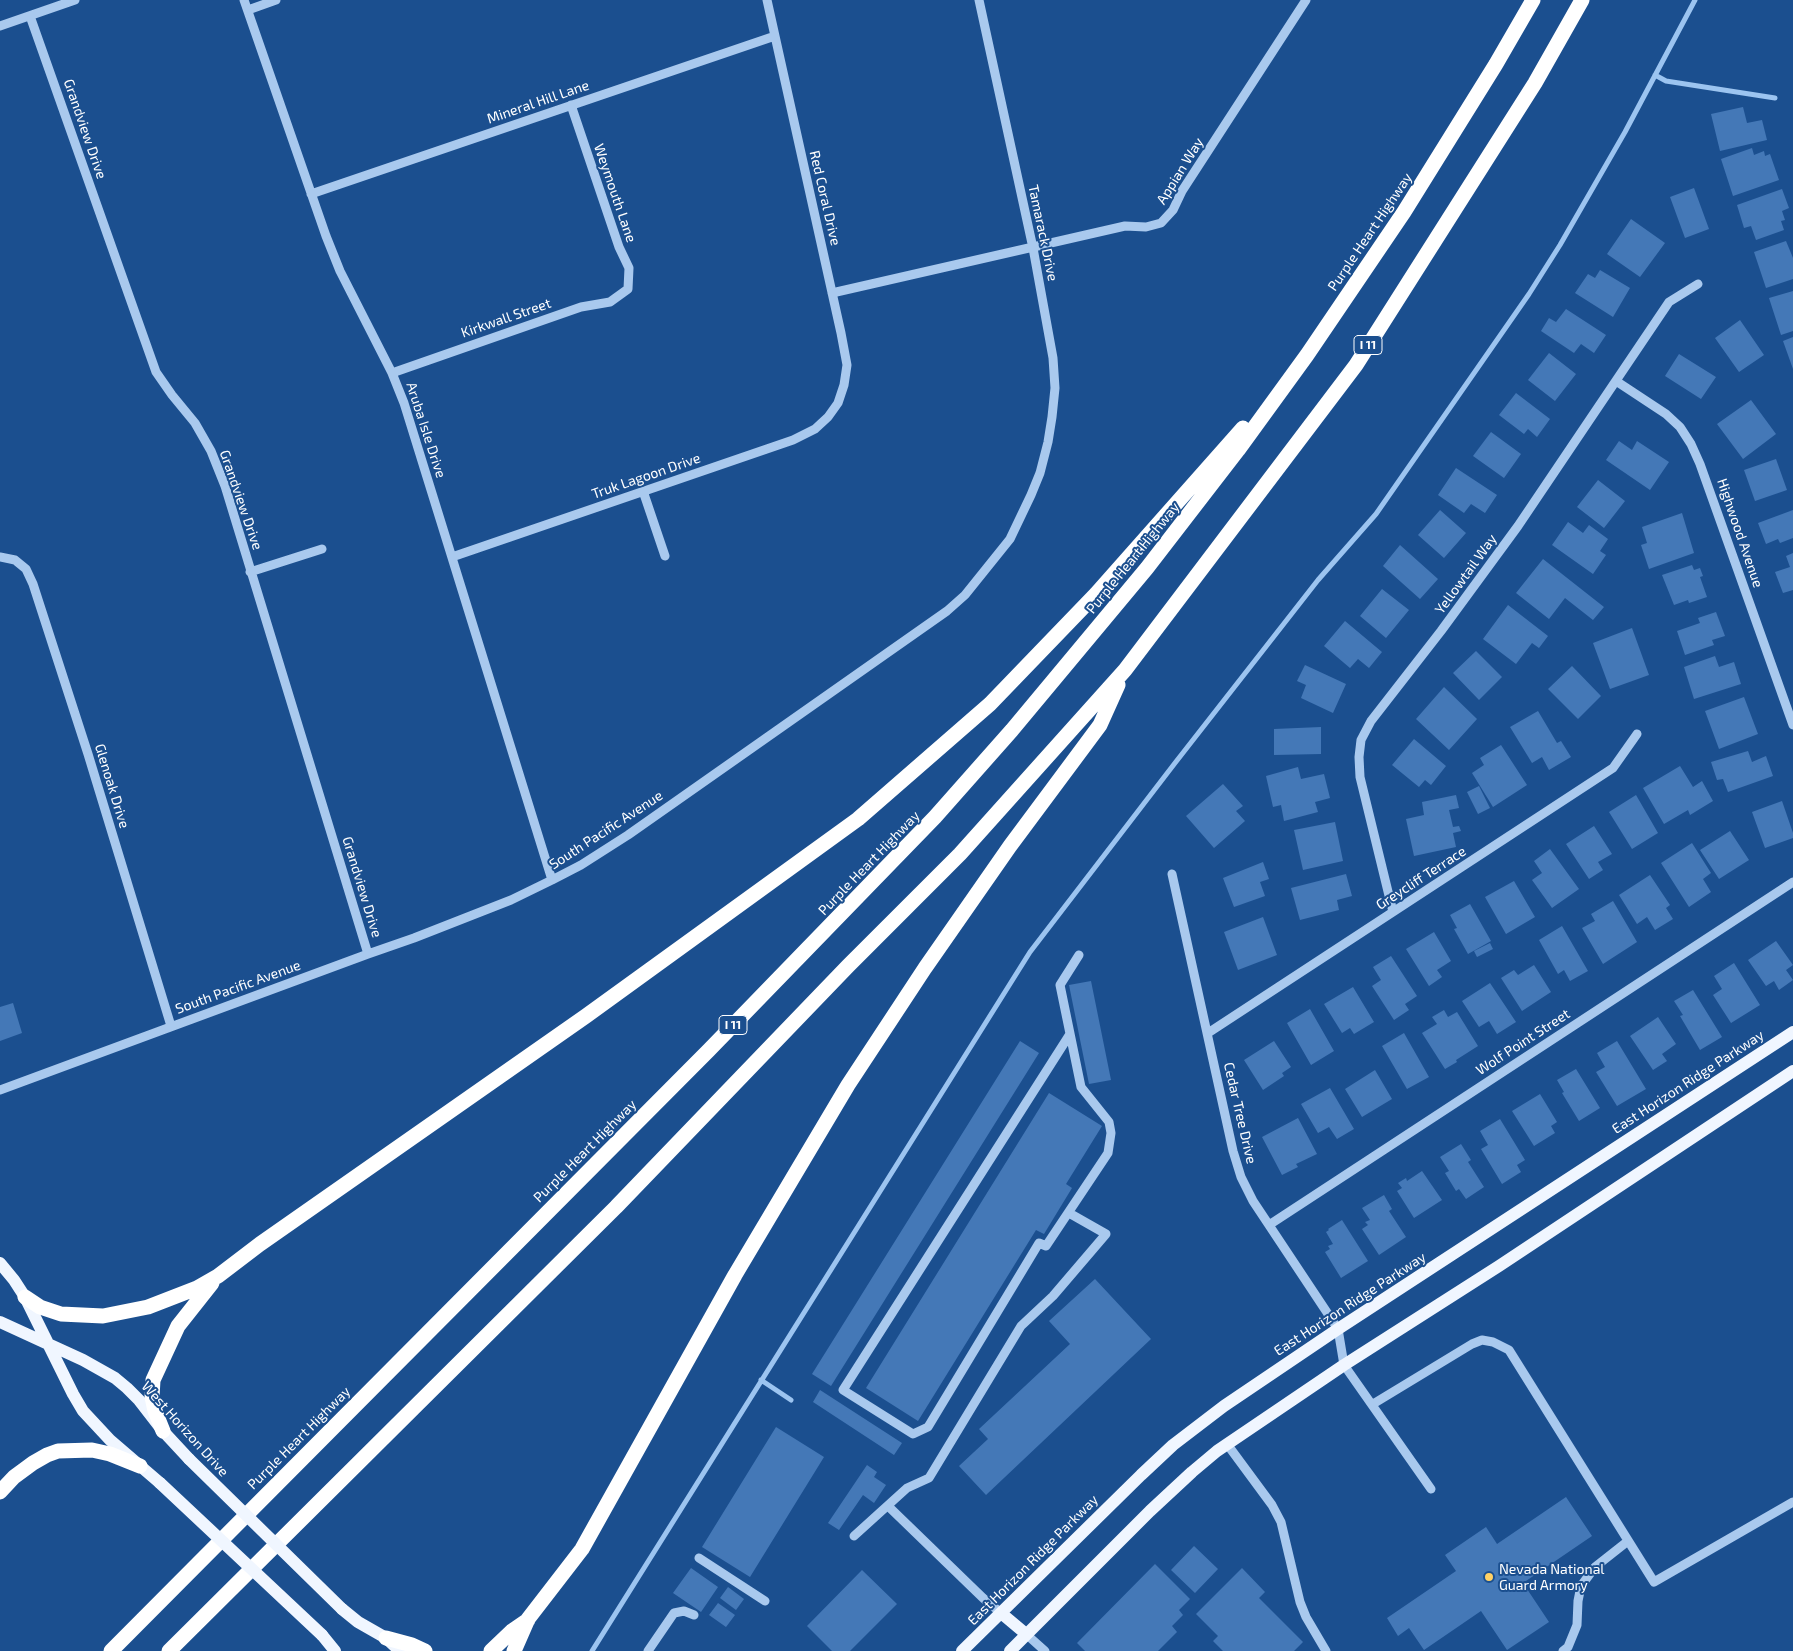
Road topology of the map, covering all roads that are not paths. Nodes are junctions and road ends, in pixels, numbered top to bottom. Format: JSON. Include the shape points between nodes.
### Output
{"nodes":[{"id":1,"x":75,"y":0,"type":"edge"},
{"id":2,"x":244,"y":0,"type":"edge"},
{"id":3,"x":276,"y":0,"type":"edge"},
{"id":4,"x":767,"y":0,"type":"edge"},
{"id":5,"x":979,"y":0,"type":"edge"},
{"id":6,"x":1306,"y":0,"type":"edge"},
{"id":7,"x":1533,"y":0,"type":"edge"},
{"id":8,"x":1582,"y":0,"type":"edge"},
{"id":9,"x":248,"y":10,"type":"junction"},
{"id":10,"x":30,"y":16,"type":"junction"},
{"id":11,"x":0,"y":26,"type":"edge"},
{"id":12,"x":775,"y":36,"type":"junction"},
{"id":13,"x":570,"y":106,"type":"junction"},
{"id":14,"x":311,"y":194,"type":"junction"},
{"id":15,"x":1033,"y":248,"type":"junction"},
{"id":16,"x":1698,"y":284,"type":"dead end"},
{"id":17,"x":628,"y":290,"type":"joint"},
{"id":18,"x":832,"y":293,"type":"junction"},
{"id":19,"x":1307,"y":356,"type":"junction"},
{"id":20,"x":392,"y":373,"type":"junction"},
{"id":21,"x":1616,"y":381,"type":"junction"},
{"id":22,"x":838,"y":403,"type":"joint"},
{"id":23,"x":1040,"y":473,"type":"joint"},
{"id":24,"x":643,"y":491,"type":"junction"},
{"id":25,"x":322,"y":549,"type":"dead end"},
{"id":26,"x":665,"y":556,"type":"dead end"},
{"id":27,"x":0,"y":557,"type":"edge"},
{"id":28,"x":452,"y":557,"type":"junction"},
{"id":29,"x":250,"y":572,"type":"junction"},
{"id":30,"x":1125,"y":670,"type":"junction"},
{"id":31,"x":1793,"y":726,"type":"edge"},
{"id":32,"x":1637,"y":734,"type":"dead end"},
{"id":33,"x":1172,"y":874,"type":"dead end"},
{"id":34,"x":552,"y":880,"type":"junction"},
{"id":35,"x":1793,"y":882,"type":"edge"},
{"id":36,"x":1394,"y":912,"type":"junction"},
{"id":37,"x":368,"y":954,"type":"junction"},
{"id":38,"x":1079,"y":955,"type":"dead end"},
{"id":39,"x":171,"y":1026,"type":"junction"},
{"id":40,"x":1793,"y":1032,"type":"edge"},
{"id":41,"x":1208,"y":1033,"type":"junction"},
{"id":42,"x":1070,"y":1034,"type":"junction"},
{"id":43,"x":1793,"y":1071,"type":"edge"},
{"id":44,"x":0,"y":1090,"type":"edge"},
{"id":45,"x":1069,"y":1213,"type":"junction"},
{"id":46,"x":1269,"y":1225,"type":"junction"},
{"id":47,"x":0,"y":1263,"type":"edge"},
{"id":48,"x":218,"y":1276,"type":"junction"},
{"id":49,"x":25,"y":1297,"type":"junction"},
{"id":50,"x":0,"y":1322,"type":"edge"},
{"id":51,"x":1338,"y":1329,"type":"junction"},
{"id":52,"x":48,"y":1344,"type":"junction"},
{"id":53,"x":1344,"y":1365,"type":"junction"},
{"id":54,"x":1373,"y":1404,"type":"junction"},
{"id":55,"x":163,"y":1431,"type":"junction"},
{"id":56,"x":1227,"y":1444,"type":"junction"},
{"id":57,"x":140,"y":1466,"type":"junction"},
{"id":58,"x":1431,"y":1489,"type":"dead end"},
{"id":59,"x":0,"y":1492,"type":"edge"},
{"id":60,"x":1793,"y":1502,"type":"edge"},
{"id":61,"x":888,"y":1506,"type":"junction"},
{"id":62,"x":854,"y":1536,"type":"dead end"},
{"id":63,"x":1628,"y":1541,"type":"junction"},
{"id":64,"x":699,"y":1558,"type":"dead end"},
{"id":65,"x":766,"y":1601,"type":"dead end"},
{"id":66,"x":1001,"y":1613,"type":"junction"},
{"id":67,"x":694,"y":1615,"type":"dead end"},
{"id":68,"x":528,"y":1619,"type":"junction"},
{"id":69,"x":1026,"y":1634,"type":"junction"},
{"id":70,"x":386,"y":1638,"type":"junction"},
{"id":71,"x":111,"y":1651,"type":"edge"},
{"id":72,"x":169,"y":1651,"type":"edge"},
{"id":73,"x":335,"y":1651,"type":"edge"},
{"id":74,"x":400,"y":1651,"type":"edge"},
{"id":75,"x":425,"y":1651,"type":"edge"},
{"id":76,"x":491,"y":1651,"type":"edge"},
{"id":77,"x":514,"y":1651,"type":"edge"},
{"id":78,"x":648,"y":1651,"type":"edge"},
{"id":79,"x":962,"y":1651,"type":"edge"},
{"id":80,"x":1010,"y":1651,"type":"edge"},
{"id":81,"x":1045,"y":1651,"type":"edge"},
{"id":82,"x":1326,"y":1651,"type":"edge"},
{"id":83,"x":1562,"y":1651,"type":"edge"}],
"edges":[{"from":1,"to":10,"type":"street"},
{"from":2,"to":9,"type":"street","name":"Aruba Isle Drive"},
{"from":3,"to":9,"type":"street"},
{"from":4,"to":12,"type":"street","name":"Red Coral Drive"},
{"from":5,"to":15,"type":"street","name":"Tamarack Drive"},
{"from":6,"to":15,"type":"street","name":"Appian Way","via":[[1182,191],[1173,210],[1161,223],[1146,227],[1125,226]]},
{"from":7,"to":19,"type":"highway","name":"Purple Heart Highway","number":"I 11","via":[[1404,212]]},
{"from":8,"to":30,"type":"highway","number":"I 11","via":[[1534,83],[1356,365]]},
{"from":9,"to":14,"type":"street","name":"Aruba Isle Drive"},
{"from":10,"to":11,"type":"street"},
{"from":10,"to":29,"type":"street","name":"Grandview Drive","via":[[156,372],[195,423],[211,451],[225,486]]},
{"from":12,"to":13,"type":"street","name":"Mineral Hill Lane"},
{"from":12,"to":18,"type":"street","name":"Red Coral Drive"},
{"from":13,"to":14,"type":"street","name":"Mineral Hill Lane"},
{"from":13,"to":17,"type":"street","name":"Weymouth Lane","via":[[629,268]]},
{"from":14,"to":20,"type":"street","name":"Aruba Isle Drive","via":[[340,271]]},
{"from":15,"to":18,"type":"street","name":"Appian Way"},
{"from":15,"to":23,"type":"street","name":"Tamarack Drive","via":[[1053,358],[1055,388]]},
{"from":16,"to":21,"type":"street","name":"Yellowtail Way","via":[[1669,302]]},
{"from":17,"to":20,"type":"street","name":"Kirkwall Street","via":[[610,302],[580,307]]},
{"from":18,"to":22,"type":"street","name":"Red Coral Drive","via":[[847,364]]},
{"from":19,"to":48,"type":"highway","via":[[1045,649],[990,704],[858,819]]},
{"from":19,"to":71,"type":"highway","name":"Purple Heart Highway","number":"I 11","via":[[1147,568],[936,817]]},
{"from":20,"to":28,"type":"street","name":"Aruba Isle Drive"},
{"from":21,"to":31,"type":"street","name":"Highwood Avenue","via":[[1666,414],[1691,444]]},
{"from":21,"to":36,"type":"street","name":"Yellowtail Way","via":[[1518,526],[1371,721],[1361,740],[1360,776]]},
{"from":22,"to":24,"type":"street","name":"Truk Lagoon Drive","via":[[815,429],[793,440]]},
{"from":23,"to":34,"type":"street","name":"South Pacific Avenue","via":[[1010,539],[970,590],[947,611],[628,835]]},
{"from":24,"to":26,"type":"street"},
{"from":24,"to":28,"type":"street","name":"Truk Lagoon Drive"},
{"from":25,"to":29,"type":"street"},
{"from":27,"to":39,"type":"street","name":"Glenoak Drive","via":[[15,560],[26,569],[33,584]]},
{"from":28,"to":34,"type":"street","name":"Aruba Isle Drive"},
{"from":29,"to":37,"type":"street","name":"Grandview Drive"},
{"from":30,"to":68,"type":"highway","via":[[1100,725],[1010,846],[848,1085],[735,1275],[582,1548]]},
{"from":30,"to":72,"type":"highway","number":"I 11","via":[[960,854],[616,1207]]},
{"from":32,"to":36,"type":"street","name":"Greycliff Terrace","via":[[1614,768]]},
{"from":33,"to":41,"type":"street","name":"Cedar Tree Drive"},
{"from":34,"to":37,"type":"street","name":"South Pacific Avenue","via":[[511,900]]},
{"from":35,"to":46,"type":"street","name":"Wolf Point Street"},
{"from":36,"to":41,"type":"street","name":"Greycliff Terrace"},
{"from":37,"to":39,"type":"street","name":"South Pacific Avenue"},
{"from":38,"to":42,"type":"street","via":[[1060,985]]},
{"from":39,"to":44,"type":"street","name":"South Pacific Avenue"},
{"from":40,"to":51,"type":"main road","name":"East Horizon Ridge Parkway"},
{"from":41,"to":46,"type":"street","name":"Cedar Tree Drive","via":[[1241,1177]]},
{"from":42,"to":45,"type":"street","via":[[1080,1087],[1109,1122],[1110,1133],[1108,1153]]},
{"from":42,"to":45,"type":"street","via":[[843,1390],[913,1434],[928,1427],[1040,1243],[1046,1246]]},
{"from":43,"to":53,"type":"main road"},
{"from":45,"to":61,"type":"street","via":[[1106,1234],[1053,1296],[1021,1326],[929,1478],[907,1488]]},
{"from":46,"to":51,"type":"street","name":"Cedar Tree Drive"},
{"from":47,"to":49,"type":"main road"},
{"from":48,"to":49,"type":"highway","via":[[162,1303],[103,1316],[62,1314],[40,1307]]},
{"from":48,"to":55,"type":"highway","via":[[178,1326],[153,1380],[152,1397]]},
{"from":49,"to":52,"type":"main road"},
{"from":50,"to":52,"type":"main road","name":"West Horizon Drive"},
{"from":51,"to":53,"type":"street","name":"Cedar Tree Drive"},
{"from":51,"to":66,"type":"main road","name":"East Horizon Ridge Parkway","via":[[1224,1406],[1173,1445]]},
{"from":52,"to":55,"type":"main road","name":"West Horizon Drive","via":[[115,1378],[139,1400]]},
{"from":52,"to":57,"type":"main road","via":[[82,1411]]},
{"from":53,"to":54,"type":"street"},
{"from":53,"to":56,"type":"main road"},
{"from":54,"to":58,"type":"street"},
{"from":54,"to":63,"type":"street","via":[[1482,1340],[1509,1350]]},
{"from":55,"to":70,"type":"main road","name":"West Horizon Drive","bridge":true,"via":[[342,1608],[358,1622]]},
{"from":56,"to":69,"type":"main road","via":[[1178,1485]]},
{"from":56,"to":82,"type":"street","via":[[1281,1522],[1300,1602]]},
{"from":57,"to":59,"type":"highway","via":[[92,1450],[58,1451],[33,1463]]},
{"from":57,"to":73,"type":"main road","bridge":true},
{"from":60,"to":63,"type":"street","via":[[1654,1582]]},
{"from":61,"to":62,"type":"street"},
{"from":61,"to":66,"type":"street"},
{"from":63,"to":83,"type":"street","via":[[1595,1567],[1581,1586],[1577,1625],[1568,1647]]},
{"from":64,"to":65,"type":"street"},
{"from":66,"to":69,"type":"main road"},
{"from":66,"to":79,"type":"main road","name":"East Horizon Ridge Parkway"},
{"from":67,"to":78,"type":"street","via":[[684,1611],[674,1613]]},
{"from":68,"to":76,"type":"highway"},
{"from":68,"to":77,"type":"highway"},
{"from":69,"to":80,"type":"main road"},
{"from":69,"to":81,"type":"street"},
{"from":70,"to":74,"type":"main road","name":"West Horizon Drive"},
{"from":70,"to":75,"type":"highway","via":[[412,1644]]}]}
